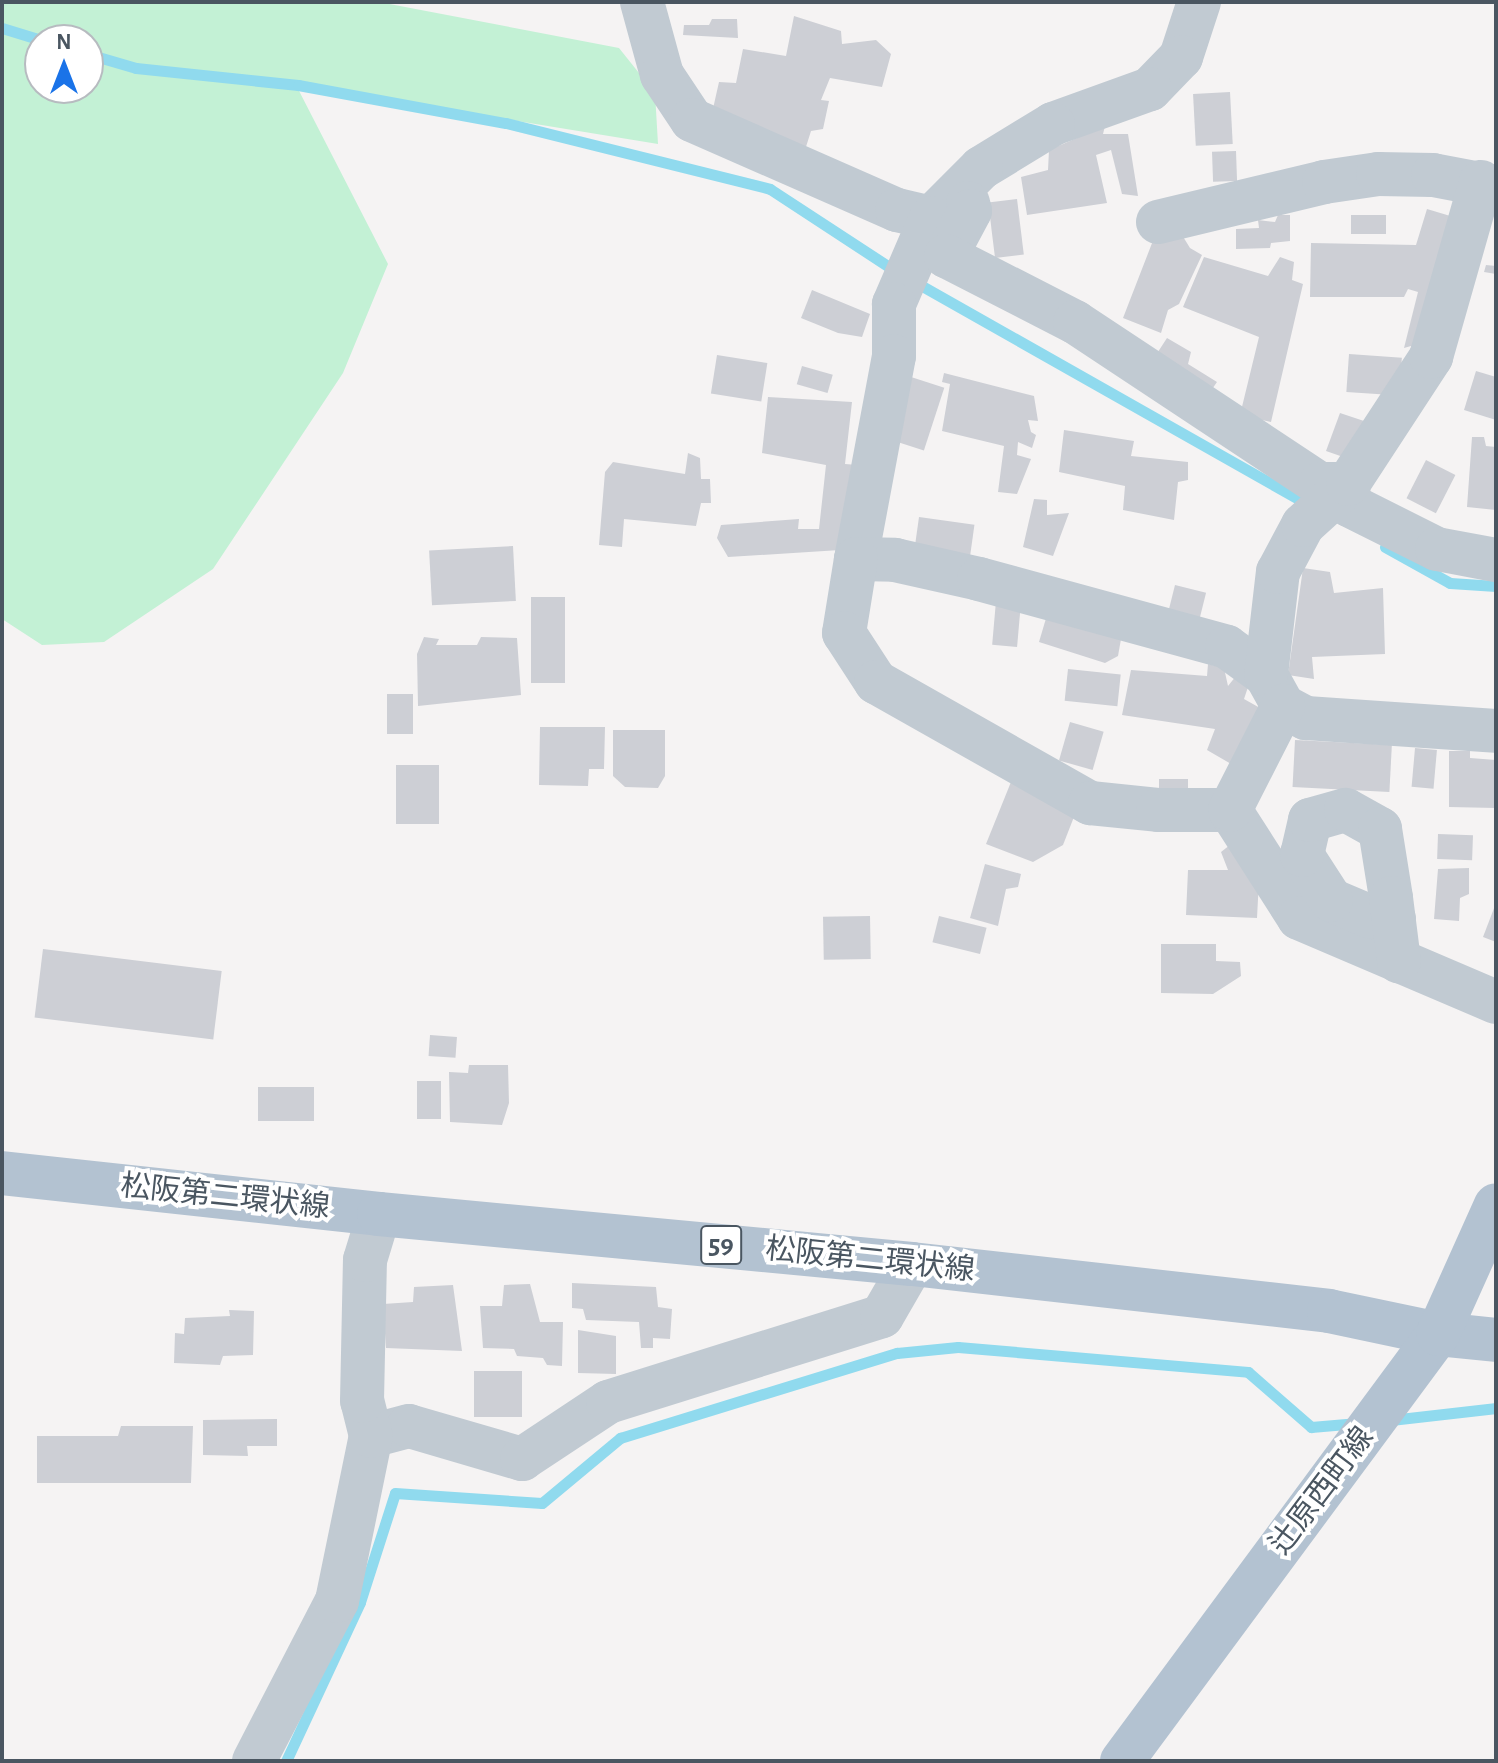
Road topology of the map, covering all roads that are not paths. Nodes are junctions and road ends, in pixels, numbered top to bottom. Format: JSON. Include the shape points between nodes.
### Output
{"nodes":[{"id":1,"x":642,"y":2,"type":"edge"},
{"id":2,"x":1199,"y":2,"type":"edge"},
{"id":3,"x":964,"y":185,"type":"junction"},
{"id":4,"x":1488,"y":185,"type":"edge"},
{"id":5,"x":931,"y":218,"type":"junction"},
{"id":6,"x":1158,"y":222,"type":"dead end"},
{"id":7,"x":1348,"y":484,"type":"junction"},
{"id":8,"x":856,"y":559,"type":"junction"},
{"id":9,"x":1496,"y":560,"type":"edge"},
{"id":10,"x":1274,"y":690,"type":"junction"},
{"id":11,"x":1496,"y":731,"type":"edge"},
{"id":12,"x":1230,"y":810,"type":"junction"},
{"id":13,"x":1496,"y":1002,"type":"edge"},
{"id":14,"x":2,"y":1173,"type":"edge"},
{"id":15,"x":1496,"y":1205,"type":"edge"},
{"id":16,"x":379,"y":1214,"type":"junction"},
{"id":17,"x":912,"y":1264,"type":"junction"},
{"id":18,"x":1438,"y":1334,"type":"junction"},
{"id":19,"x":1496,"y":1340,"type":"edge"},
{"id":20,"x":371,"y":1436,"type":"junction"},
{"id":21,"x":254,"y":1761,"type":"edge"},
{"id":22,"x":1122,"y":1761,"type":"edge"}],
"edges":[{"from":1,"to":5,"type":"street","via":[[662,75],[692,120],[897,210]]},
{"from":2,"to":3,"type":"street","via":[[1181,57],[1150,89],[1053,124],[981,168]]},
{"from":3,"to":5,"type":"street"},
{"from":3,"to":7,"type":"street","via":[[970,211],[946,256],[1075,322],[1320,484]]},
{"from":4,"to":6,"type":"street","via":[[1433,175],[1378,174]]},
{"from":4,"to":7,"type":"street","via":[[1431,357]]},
{"from":5,"to":8,"type":"street","via":[[894,304],[894,356]]},
{"from":7,"to":9,"type":"street","via":[[1349,505],[1437,549]]},
{"from":7,"to":10,"type":"street","via":[[1303,525],[1278,572]]},
{"from":8,"to":10,"type":"street","via":[[895,560],[979,579],[1227,647]]},
{"from":8,"to":12,"type":"street","via":[[844,633],[876,682],[1090,803]]},
{"from":10,"to":11,"type":"street","via":[[1306,718]]},
{"from":10,"to":12,"type":"street"},
{"from":12,"to":13,"type":"street","via":[[1299,918],[1396,940]]},
{"from":14,"to":16,"type":"main road","name":"松阪第二環状線","number":"59"},
{"from":15,"to":18,"type":"main road","name":"辻原西町線"},
{"from":16,"to":17,"type":"main road","name":"松阪第二環状線","number":"59"},
{"from":16,"to":20,"type":"street","via":[[365,1260],[362,1401]]},
{"from":17,"to":18,"type":"main road","name":"松阪第二環状線","number":"59","via":[[1329,1311]]},
{"from":17,"to":20,"type":"street","via":[[882,1316],[608,1402],[522,1459],[409,1426]]},
{"from":18,"to":19,"type":"main road","name":"松阪第二環状線","number":"59"},
{"from":18,"to":22,"type":"main road","name":"辻原西町線"},
{"from":20,"to":21,"type":"street","via":[[337,1601]]}]}
